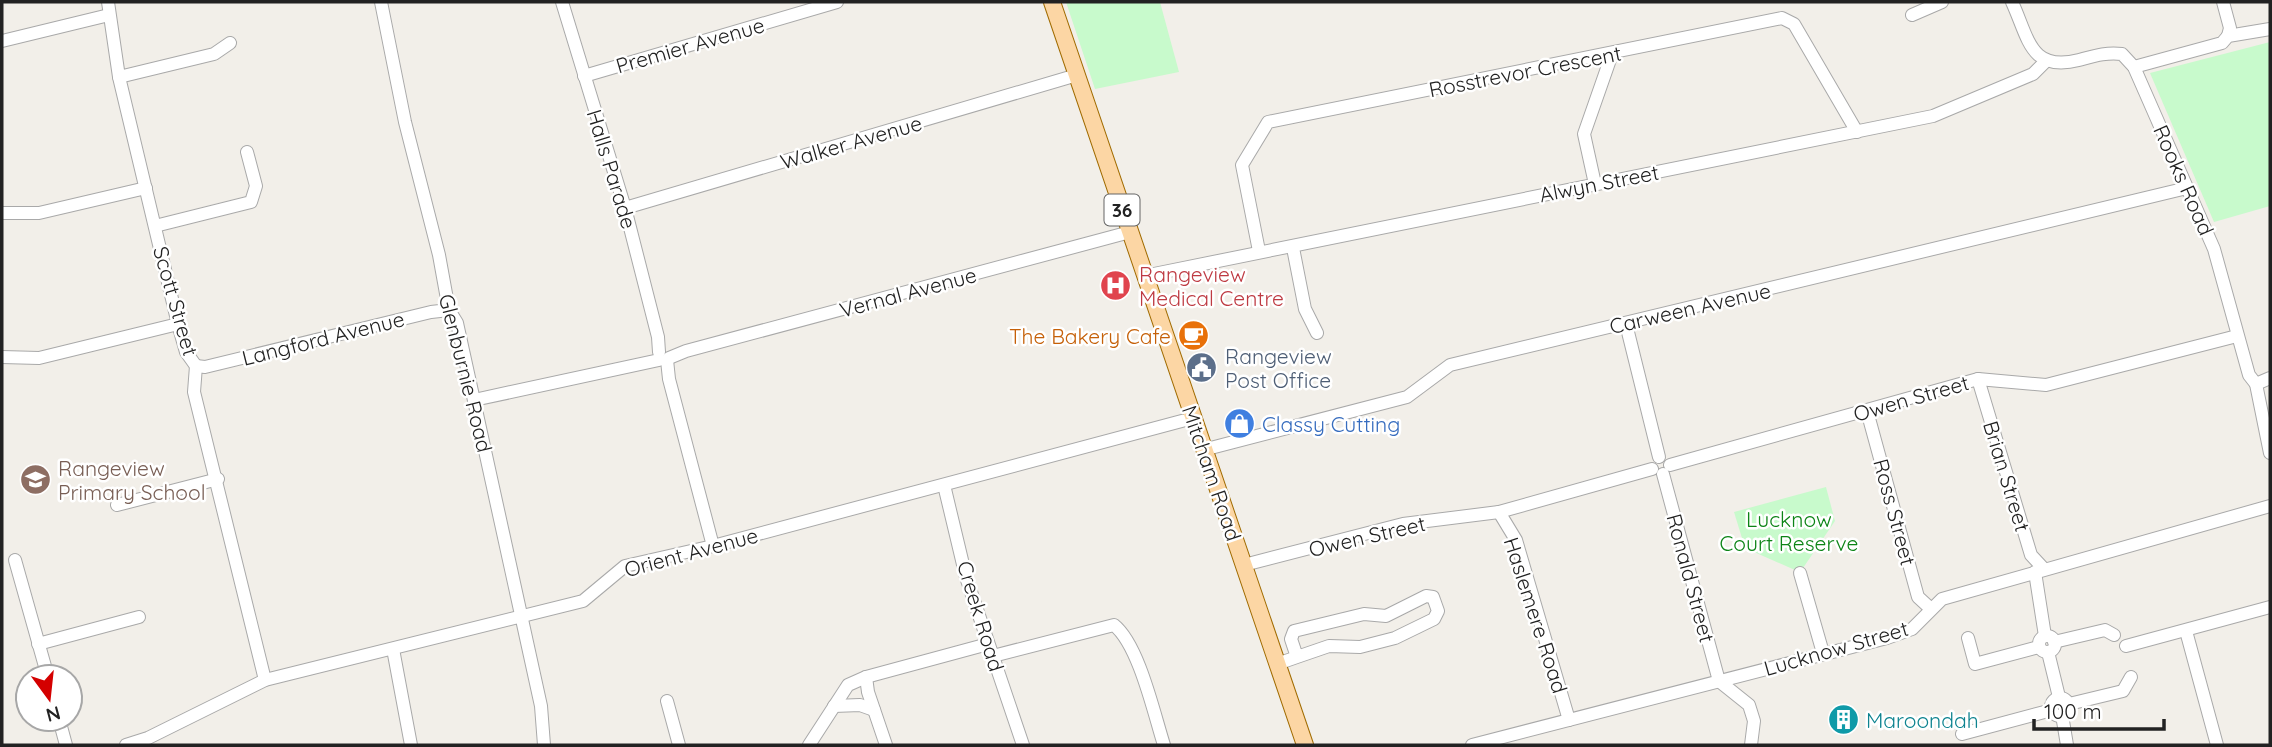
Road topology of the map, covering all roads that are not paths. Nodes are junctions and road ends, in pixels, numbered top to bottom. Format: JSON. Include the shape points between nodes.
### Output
{"nodes":[{"id":1,"x":381,"y":2,"type":"edge"},
{"id":2,"x":562,"y":2,"type":"edge"},
{"id":3,"x":837,"y":2,"type":"edge"},
{"id":4,"x":1052,"y":2,"type":"edge"},
{"id":5,"x":1942,"y":2,"type":"edge"},
{"id":6,"x":2012,"y":2,"type":"edge"},
{"id":7,"x":2223,"y":2,"type":"edge"},
{"id":8,"x":108,"y":8,"type":"edge"},
{"id":9,"x":1912,"y":15,"type":"dead end"},
{"id":10,"x":2270,"y":29,"type":"edge"},
{"id":11,"x":2228,"y":36,"type":"junction"},
{"id":12,"x":2,"y":41,"type":"edge"},
{"id":13,"x":230,"y":43,"type":"dead end"},
{"id":14,"x":1612,"y":54,"type":"junction"},
{"id":15,"x":2045,"y":62,"type":"junction"},
{"id":16,"x":2134,"y":67,"type":"junction"},
{"id":17,"x":1077,"y":75,"type":"junction"},
{"id":18,"x":584,"y":76,"type":"junction"},
{"id":19,"x":119,"y":77,"type":"junction"},
{"id":20,"x":1857,"y":132,"type":"junction"},
{"id":21,"x":247,"y":152,"type":"dead end"},
{"id":22,"x":1595,"y":184,"type":"junction"},
{"id":23,"x":146,"y":188,"type":"junction"},
{"id":24,"x":2187,"y":188,"type":"junction"},
{"id":25,"x":625,"y":208,"type":"junction"},
{"id":26,"x":2,"y":214,"type":"edge"},
{"id":27,"x":155,"y":226,"type":"junction"},
{"id":28,"x":1130,"y":232,"type":"junction"},
{"id":29,"x":1293,"y":248,"type":"junction"},
{"id":30,"x":1259,"y":251,"type":"junction"},
{"id":31,"x":1144,"y":276,"type":"junction"},
{"id":32,"x":449,"y":310,"type":"junction"},
{"id":33,"x":178,"y":324,"type":"junction"},
{"id":34,"x":1626,"y":324,"type":"junction"},
{"id":35,"x":1317,"y":333,"type":"dead end"},
{"id":36,"x":2237,"y":336,"type":"junction"},
{"id":37,"x":663,"y":356,"type":"junction"},
{"id":38,"x":2,"y":357,"type":"edge"},
{"id":39,"x":196,"y":366,"type":"junction"},
{"id":40,"x":2270,"y":377,"type":"edge"},
{"id":41,"x":1978,"y":379,"type":"junction"},
{"id":42,"x":2256,"y":384,"type":"junction"},
{"id":43,"x":474,"y":400,"type":"junction"},
{"id":44,"x":1867,"y":411,"type":"junction"},
{"id":45,"x":1192,"y":418,"type":"junction"},
{"id":46,"x":1203,"y":450,"type":"junction"},
{"id":47,"x":2270,"y":453,"type":"edge"},
{"id":48,"x":1662,"y":470,"type":"junction"},
{"id":49,"x":218,"y":479,"type":"junction"},
{"id":50,"x":944,"y":485,"type":"junction"},
{"id":51,"x":117,"y":505,"type":"dead end"},
{"id":52,"x":2270,"y":506,"type":"edge"},
{"id":53,"x":1499,"y":512,"type":"junction"},
{"id":54,"x":713,"y":546,"type":"junction"},
{"id":55,"x":15,"y":561,"type":"dead end"},
{"id":56,"x":1244,"y":565,"type":"junction"},
{"id":57,"x":2039,"y":570,"type":"junction"},
{"id":58,"x":1800,"y":573,"type":"dead end"},
{"id":59,"x":2270,"y":607,"type":"edge"},
{"id":60,"x":1931,"y":610,"type":"junction"},
{"id":61,"x":139,"y":617,"type":"dead end"},
{"id":62,"x":521,"y":619,"type":"junction"},
{"id":63,"x":2186,"y":631,"type":"junction"},
{"id":64,"x":2114,"y":635,"type":"dead end"},
{"id":65,"x":1968,"y":638,"type":"dead end"},
{"id":66,"x":38,"y":644,"type":"junction"},
{"id":67,"x":2047,"y":644,"type":"junction"},
{"id":68,"x":2126,"y":646,"type":"dead end"},
{"id":69,"x":393,"y":649,"type":"junction"},
{"id":70,"x":990,"y":650,"type":"junction"},
{"id":71,"x":1823,"y":653,"type":"junction"},
{"id":72,"x":1297,"y":657,"type":"junction"},
{"id":73,"x":44,"y":663,"type":"edge"},
{"id":74,"x":1277,"y":664,"type":"junction"},
{"id":75,"x":866,"y":677,"type":"junction"},
{"id":76,"x":2131,"y":677,"type":"dead end"},
{"id":77,"x":265,"y":680,"type":"junction"},
{"id":78,"x":1718,"y":681,"type":"junction"},
{"id":79,"x":667,"y":701,"type":"dead end"},
{"id":80,"x":834,"y":706,"type":"junction"},
{"id":81,"x":2061,"y":707,"type":"junction"},
{"id":82,"x":874,"y":710,"type":"junction"},
{"id":83,"x":1569,"y":720,"type":"junction"},
{"id":84,"x":1962,"y":734,"type":"dead end"},
{"id":85,"x":125,"y":745,"type":"edge"},
{"id":86,"x":411,"y":745,"type":"edge"},
{"id":87,"x":544,"y":745,"type":"edge"},
{"id":88,"x":678,"y":745,"type":"edge"},
{"id":89,"x":809,"y":745,"type":"edge"},
{"id":90,"x":886,"y":745,"type":"edge"},
{"id":91,"x":1023,"y":745,"type":"edge"},
{"id":92,"x":1164,"y":745,"type":"edge"},
{"id":93,"x":1305,"y":745,"type":"edge"},
{"id":94,"x":1472,"y":745,"type":"edge"},
{"id":95,"x":1751,"y":745,"type":"edge"},
{"id":96,"x":2067,"y":745,"type":"edge"},
{"id":97,"x":2217,"y":745,"type":"edge"}],
"edges":[{"from":1,"to":32,"type":"street","name":"Glenburnie Road"},
{"from":2,"to":18,"type":"street","name":"Halls Parade"},
{"from":3,"to":18,"type":"street","name":"Premier Avenue"},
{"from":4,"to":17,"type":"main road","name":"Mitcham Road","number":"36"},
{"from":5,"to":9,"type":"street"},
{"from":6,"to":15,"type":"street","via":[[2035,54]]},
{"from":7,"to":11,"type":"street"},
{"from":8,"to":12,"type":"street"},
{"from":8,"to":19,"type":"street","name":"Scott Street"},
{"from":10,"to":11,"type":"street"},
{"from":11,"to":16,"type":"street","via":[[2222,43]]},
{"from":13,"to":19,"type":"street","via":[[214,54]]},
{"from":14,"to":20,"type":"street","name":"Rosstrevor Crescent","via":[[1782,18],[1794,24]]},
{"from":14,"to":22,"type":"street","via":[[1584,134]]},
{"from":14,"to":30,"type":"street","name":"Rosstrevor Crescent","via":[[1268,122],[1242,164]]},
{"from":15,"to":16,"type":"street","via":[[2060,65],[2108,52],[2122,54]]},
{"from":15,"to":20,"type":"street","name":"Alwyn Street","via":[[2033,74],[1933,116]]},
{"from":16,"to":24,"type":"street","name":"Rooks Road"},
{"from":17,"to":25,"type":"street","name":"Walker Avenue"},
{"from":17,"to":28,"type":"main road","name":"Mitcham Road","number":"36"},
{"from":18,"to":25,"type":"street","name":"Halls Parade"},
{"from":19,"to":23,"type":"street","name":"Scott Street"},
{"from":20,"to":22,"type":"street","name":"Alwyn Street"},
{"from":21,"to":27,"type":"street","via":[[256,186],[251,202]]},
{"from":22,"to":29,"type":"street","name":"Alwyn Street","via":[[1309,241]]},
{"from":23,"to":26,"type":"street","via":[[39,213]]},
{"from":23,"to":27,"type":"street","name":"Scott Street"},
{"from":24,"to":34,"type":"street","name":"Carween Avenue"},
{"from":24,"to":36,"type":"street","name":"Rooks Road","via":[[2214,249]]},
{"from":25,"to":37,"type":"street","name":"Halls Parade"},
{"from":27,"to":33,"type":"street","name":"Scott Street"},
{"from":28,"to":31,"type":"main road","name":"Mitcham Road","number":"36"},
{"from":28,"to":37,"type":"street","name":"Vernal Avenue"},
{"from":29,"to":30,"type":"street","name":"Alwyn Street"},
{"from":29,"to":35,"type":"street","via":[[1305,309]]},
{"from":30,"to":31,"type":"street","name":"Alwyn Street"},
{"from":31,"to":45,"type":"main road","name":"Mitcham Road","number":"36"},
{"from":32,"to":39,"type":"street","name":"Langford Avenue"},
{"from":32,"to":43,"type":"street","name":"Glenburnie Road","via":[[457,323]]},
{"from":33,"to":38,"type":"street","via":[[39,358]]},
{"from":33,"to":39,"type":"street","name":"Scott Street","via":[[186,352]]},
{"from":34,"to":46,"type":"street","name":"Carween Avenue","via":[[1450,365],[1408,397]]},
{"from":34,"to":48,"type":"street","via":[[1659,457],[1667,459]]},
{"from":36,"to":41,"type":"street","name":"Owen Street","via":[[2046,385]]},
{"from":36,"to":42,"type":"street","name":"Rooks Road"},
{"from":37,"to":43,"type":"street","name":"Vernal Avenue"},
{"from":37,"to":54,"type":"street","name":"Halls Parade"},
{"from":39,"to":49,"type":"street","name":"Scott Street","via":[[194,392]]},
{"from":40,"to":42,"type":"street"},
{"from":41,"to":44,"type":"street","name":"Owen Street"},
{"from":41,"to":57,"type":"street","name":"Brian Street"},
{"from":42,"to":47,"type":"street","name":"Rooks Road"},
{"from":43,"to":62,"type":"street","name":"Glenburnie Road"},
{"from":44,"to":48,"type":"street","name":"Owen Street"},
{"from":44,"to":60,"type":"street","name":"Ross Street","via":[[1917,597]]},
{"from":45,"to":46,"type":"main road","name":"Mitcham Road","number":"36"},
{"from":45,"to":50,"type":"street","name":"Orient Avenue"},
{"from":46,"to":56,"type":"main road","name":"Mitcham Road","number":"36"},
{"from":48,"to":53,"type":"street","name":"Owen Street"},
{"from":48,"to":78,"type":"street","name":"Ronald Street"},
{"from":49,"to":51,"type":"street"},
{"from":49,"to":77,"type":"street","name":"Scott Street"},
{"from":50,"to":54,"type":"street","name":"Orient Avenue"},
{"from":50,"to":70,"type":"street","name":"Creek Road","via":[[966,577]]},
{"from":52,"to":57,"type":"street","name":"Lucknow Street"},
{"from":53,"to":56,"type":"street","name":"Owen Street","via":[[1403,524]]},
{"from":53,"to":83,"type":"street","name":"Haslemere Road","via":[[1516,540]]},
{"from":54,"to":62,"type":"street","name":"Orient Avenue","via":[[625,566],[583,601]]},
{"from":55,"to":66,"type":"street"},
{"from":56,"to":74,"type":"main road","name":"Mitcham Road","number":"36"},
{"from":57,"to":60,"type":"street","name":"Lucknow Street","via":[[1942,599]]},
{"from":57,"to":67,"type":"street"},
{"from":58,"to":71,"type":"street"},
{"from":59,"to":63,"type":"street"},
{"from":60,"to":71,"type":"street","name":"Lucknow Street","via":[[1912,629]]},
{"from":61,"to":66,"type":"street"},
{"from":62,"to":69,"type":"street","name":"Orient Avenue"},
{"from":62,"to":87,"type":"street","name":"Glenburnie Road","via":[[541,706]]},
{"from":63,"to":68,"type":"street"},
{"from":63,"to":97,"type":"street"},
{"from":64,"to":67,"type":"street","via":[[2105,630]]},
{"from":65,"to":67,"type":"street","via":[[1975,664]]},
{"from":66,"to":73,"type":"street"},
{"from":67,"to":81,"type":"street"},
{"from":69,"to":77,"type":"street","name":"Orient Avenue"},
{"from":69,"to":86,"type":"street"},
{"from":70,"to":75,"type":"street"},
{"from":70,"to":91,"type":"street","name":"Creek Road"},
{"from":70,"to":92,"type":"street","via":[[1114,625],[1134,656]]},
{"from":71,"to":78,"type":"street","name":"Lucknow Street"},
{"from":72,"to":72,"type":"street","via":[[1290,636],[1294,631],[1364,614],[1386,616],[1426,596],[1437,604],[1434,620],[1395,638],[1360,647],[1329,646]]},
{"from":72,"to":74,"type":"street"},
{"from":74,"to":93,"type":"main road","name":"Mitcham Road","number":"36"},
{"from":75,"to":80,"type":"street","via":[[848,685]]},
{"from":75,"to":82,"type":"street"},
{"from":76,"to":81,"type":"street","via":[[2123,691]]},
{"from":77,"to":85,"type":"street","name":"Orient Avenue"},
{"from":78,"to":83,"type":"street","name":"Lucknow Street"},
{"from":78,"to":95,"type":"street","via":[[1749,705],[1755,721]]},
{"from":79,"to":88,"type":"street"},
{"from":80,"to":82,"type":"street","via":[[860,705]]},
{"from":80,"to":89,"type":"street"},
{"from":81,"to":84,"type":"street"},
{"from":81,"to":96,"type":"street"},
{"from":82,"to":90,"type":"street"},
{"from":83,"to":94,"type":"street","name":"Lucknow Street"}]}
